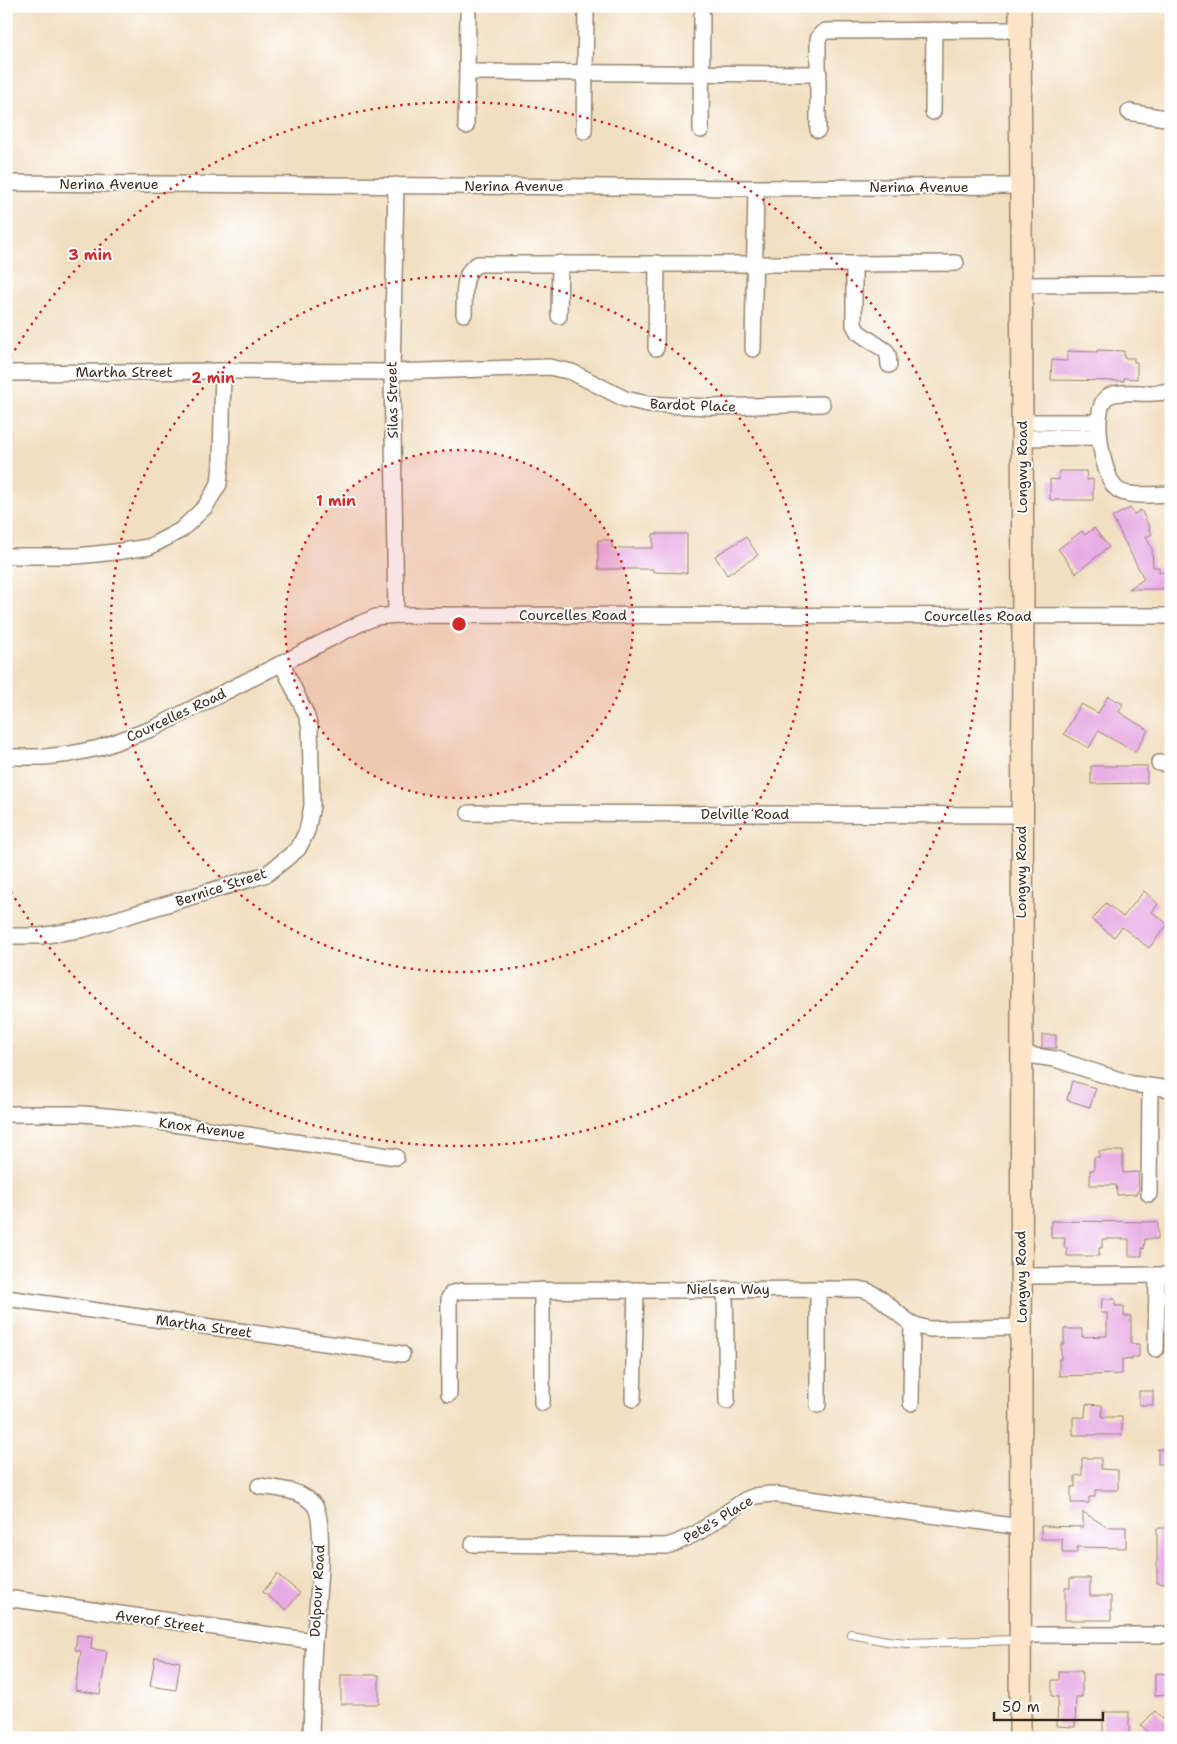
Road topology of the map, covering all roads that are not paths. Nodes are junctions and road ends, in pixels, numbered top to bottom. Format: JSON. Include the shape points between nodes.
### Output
{"nodes":[{"id":1,"x":1020,"y":6,"type":"edge"},
{"id":2,"x":468,"y":14,"type":"dead end"},
{"id":3,"x":586,"y":14,"type":"dead end"},
{"id":4,"x":702,"y":15,"type":"dead end"},
{"id":5,"x":934,"y":30,"type":"junction"},
{"id":6,"x":1021,"y":30,"type":"junction"},
{"id":7,"x":467,"y":72,"type":"junction"},
{"id":8,"x":585,"y":73,"type":"junction"},
{"id":9,"x":701,"y":74,"type":"junction"},
{"id":10,"x":819,"y":74,"type":"junction"},
{"id":11,"x":933,"y":112,"type":"dead end"},
{"id":12,"x":1129,"y":112,"type":"dead end"},
{"id":13,"x":1171,"y":119,"type":"edge"},
{"id":14,"x":466,"y":126,"type":"dead end"},
{"id":15,"x":701,"y":130,"type":"dead end"},
{"id":16,"x":818,"y":130,"type":"dead end"},
{"id":17,"x":584,"y":131,"type":"dead end"},
{"id":18,"x":6,"y":184,"type":"edge"},
{"id":19,"x":396,"y":185,"type":"junction"},
{"id":20,"x":1021,"y":186,"type":"junction"},
{"id":21,"x":756,"y":188,"type":"junction"},
{"id":22,"x":560,"y":263,"type":"junction"},
{"id":23,"x":754,"y":263,"type":"junction"},
{"id":24,"x":956,"y":263,"type":"dead end"},
{"id":25,"x":657,"y":264,"type":"junction"},
{"id":26,"x":854,"y":264,"type":"junction"},
{"id":27,"x":1021,"y":284,"type":"junction"},
{"id":28,"x":1171,"y":284,"type":"edge"},
{"id":29,"x":464,"y":314,"type":"dead end"},
{"id":30,"x":560,"y":316,"type":"dead end"},
{"id":31,"x":656,"y":348,"type":"dead end"},
{"id":32,"x":753,"y":349,"type":"dead end"},
{"id":33,"x":889,"y":365,"type":"dead end"},
{"id":34,"x":222,"y":371,"type":"junction"},
{"id":35,"x":392,"y":372,"type":"junction"},
{"id":36,"x":6,"y":373,"type":"edge"},
{"id":37,"x":1171,"y":391,"type":"edge"},
{"id":38,"x":822,"y":404,"type":"dead end"},
{"id":39,"x":1098,"y":422,"type":"junction"},
{"id":40,"x":1022,"y":430,"type":"junction"},
{"id":41,"x":1099,"y":437,"type":"junction"},
{"id":42,"x":1171,"y":494,"type":"edge"},
{"id":43,"x":6,"y":556,"type":"edge"},
{"id":44,"x":396,"y":615,"type":"junction"},
{"id":45,"x":1022,"y":616,"type":"junction"},
{"id":46,"x":1171,"y":616,"type":"edge"},
{"id":47,"x":282,"y":664,"type":"junction"},
{"id":48,"x":6,"y":758,"type":"edge"},
{"id":49,"x":469,"y":814,"type":"dead end"},
{"id":50,"x":1021,"y":815,"type":"junction"},
{"id":51,"x":6,"y":936,"type":"edge"},
{"id":52,"x":1021,"y":1054,"type":"junction"},
{"id":53,"x":1150,"y":1088,"type":"junction"},
{"id":54,"x":1171,"y":1089,"type":"edge"},
{"id":55,"x":6,"y":1114,"type":"edge"},
{"id":56,"x":396,"y":1157,"type":"dead end"},
{"id":57,"x":1149,"y":1194,"type":"dead end"},
{"id":58,"x":1164,"y":1275,"type":"edge"},
{"id":59,"x":1020,"y":1276,"type":"junction"},
{"id":60,"x":725,"y":1289,"type":"junction"},
{"id":61,"x":818,"y":1289,"type":"junction"},
{"id":62,"x":542,"y":1290,"type":"junction"},
{"id":63,"x":636,"y":1290,"type":"junction"},
{"id":64,"x":6,"y":1298,"type":"edge"},
{"id":65,"x":912,"y":1324,"type":"junction"},
{"id":66,"x":1022,"y":1327,"type":"junction"},
{"id":67,"x":1156,"y":1349,"type":"dead end"},
{"id":68,"x":402,"y":1354,"type":"dead end"},
{"id":69,"x":449,"y":1394,"type":"dead end"},
{"id":70,"x":633,"y":1399,"type":"dead end"},
{"id":71,"x":727,"y":1401,"type":"dead end"},
{"id":72,"x":542,"y":1403,"type":"dead end"},
{"id":73,"x":911,"y":1403,"type":"dead end"},
{"id":74,"x":818,"y":1405,"type":"dead end"},
{"id":75,"x":259,"y":1486,"type":"dead end"},
{"id":76,"x":1021,"y":1527,"type":"junction"},
{"id":77,"x":473,"y":1544,"type":"dead end"},
{"id":78,"x":6,"y":1598,"type":"edge"},
{"id":79,"x":850,"y":1634,"type":"dead end"},
{"id":80,"x":1171,"y":1635,"type":"edge"},
{"id":81,"x":1020,"y":1637,"type":"junction"},
{"id":82,"x":314,"y":1641,"type":"junction"},
{"id":83,"x":311,"y":1738,"type":"edge"},
{"id":84,"x":1020,"y":1738,"type":"edge"}],
"edges":[{"from":1,"to":6,"type":"street","name":"Longwy Road"},
{"from":2,"to":7,"type":"street"},
{"from":3,"to":8,"type":"street"},
{"from":4,"to":9,"type":"street"},
{"from":5,"to":6,"type":"street"},
{"from":5,"to":10,"type":"street","via":[[826,31],[818,39]]},
{"from":5,"to":11,"type":"street"},
{"from":6,"to":20,"type":"street","name":"Longwy Road"},
{"from":7,"to":8,"type":"street"},
{"from":7,"to":14,"type":"street"},
{"from":8,"to":9,"type":"street"},
{"from":8,"to":17,"type":"street"},
{"from":9,"to":10,"type":"street"},
{"from":9,"to":15,"type":"street"},
{"from":10,"to":16,"type":"street"},
{"from":12,"to":13,"type":"street"},
{"from":18,"to":19,"type":"street","name":"Nerina Avenue"},
{"from":19,"to":21,"type":"street","name":"Nerina Avenue"},
{"from":19,"to":35,"type":"street","name":"Silas Street"},
{"from":20,"to":21,"type":"street","name":"Nerina Avenue"},
{"from":20,"to":27,"type":"street","name":"Longwy Road"},
{"from":21,"to":23,"type":"street"},
{"from":22,"to":25,"type":"street"},
{"from":22,"to":29,"type":"street","via":[[478,264],[472,267],[466,278]]},
{"from":22,"to":30,"type":"street"},
{"from":23,"to":25,"type":"street"},
{"from":23,"to":26,"type":"street"},
{"from":23,"to":32,"type":"street"},
{"from":24,"to":26,"type":"street"},
{"from":25,"to":31,"type":"street"},
{"from":26,"to":33,"type":"street","via":[[854,325],[858,332],[886,351]]},
{"from":27,"to":28,"type":"street"},
{"from":27,"to":40,"type":"street","name":"Longwy Road"},
{"from":34,"to":35,"type":"street","name":"Martha Street"},
{"from":34,"to":36,"type":"street","name":"Martha Street"},
{"from":34,"to":43,"type":"street","via":[[219,484],[205,507],[181,530],[149,546],[115,552],[77,556]]},
{"from":35,"to":38,"type":"street","name":"Bardot Place","via":[[549,367],[572,372],[625,399],[648,404],[709,407]]},
{"from":35,"to":44,"type":"street","name":"Silas Street"},
{"from":37,"to":39,"type":"street","via":[[1112,394],[1100,406]]},
{"from":39,"to":40,"type":"street"},
{"from":39,"to":41,"type":"street"},
{"from":40,"to":41,"type":"street"},
{"from":40,"to":45,"type":"street","name":"Longwy Road"},
{"from":41,"to":42,"type":"street","via":[[1109,475],[1119,491]]},
{"from":44,"to":45,"type":"street","name":"Courcelles Road"},
{"from":44,"to":47,"type":"street","name":"Courcelles Road","via":[[376,617],[359,624]]},
{"from":45,"to":46,"type":"street","name":"Courcelles Road"},
{"from":45,"to":50,"type":"street","name":"Longwy Road"},
{"from":47,"to":48,"type":"street","name":"Courcelles Road","via":[[154,728],[99,748],[45,758]]},
{"from":47,"to":51,"type":"street","name":"Bernice Street","via":[[310,727],[312,806],[307,831],[298,849],[267,874],[84,929],[40,936]]},
{"from":49,"to":50,"type":"street","name":"Delville Road"},
{"from":50,"to":52,"type":"street","name":"Longwy Road"},
{"from":52,"to":53,"type":"street","via":[[1055,1059]]},
{"from":52,"to":59,"type":"street","name":"Longwy Road"},
{"from":53,"to":54,"type":"street"},
{"from":53,"to":57,"type":"street"},
{"from":55,"to":56,"type":"street","name":"Knox Avenue","via":[[83,1114],[140,1119]]},
{"from":58,"to":59,"type":"street"},
{"from":58,"to":67,"type":"street"},
{"from":59,"to":66,"type":"street","name":"Longwy Road"},
{"from":60,"to":61,"type":"street","name":"Nielsen Way"},
{"from":60,"to":63,"type":"street","name":"Nielsen Way"},
{"from":60,"to":71,"type":"street"},
{"from":61,"to":65,"type":"street","name":"Nielsen Way","via":[[871,1292]]},
{"from":61,"to":74,"type":"street"},
{"from":62,"to":63,"type":"street","name":"Nielsen Way"},
{"from":62,"to":69,"type":"street","name":"Nielsen Way","via":[[461,1290],[452,1293],[449,1298]]},
{"from":62,"to":72,"type":"street"},
{"from":63,"to":70,"type":"street"},
{"from":64,"to":68,"type":"street","name":"Martha Street"},
{"from":65,"to":66,"type":"street","name":"Nielsen Way","via":[[930,1329]]},
{"from":65,"to":73,"type":"street"},
{"from":66,"to":76,"type":"street","name":"Longwy Road"},
{"from":75,"to":82,"type":"street","name":"Dolpour Road","via":[[298,1494],[308,1499],[317,1511],[320,1590]]},
{"from":76,"to":77,"type":"street","name":"Pete's Place","via":[[772,1494],[745,1500],[699,1532],[666,1546]]},
{"from":76,"to":81,"type":"street","name":"Longwy Road"},
{"from":78,"to":82,"type":"street","name":"Averof Street"},
{"from":79,"to":81,"type":"lane","via":[[907,1643]]},
{"from":80,"to":81,"type":"street"},
{"from":81,"to":84,"type":"street","name":"Longwy Road"},
{"from":82,"to":83,"type":"street","name":"Dolpour Road"}]}
